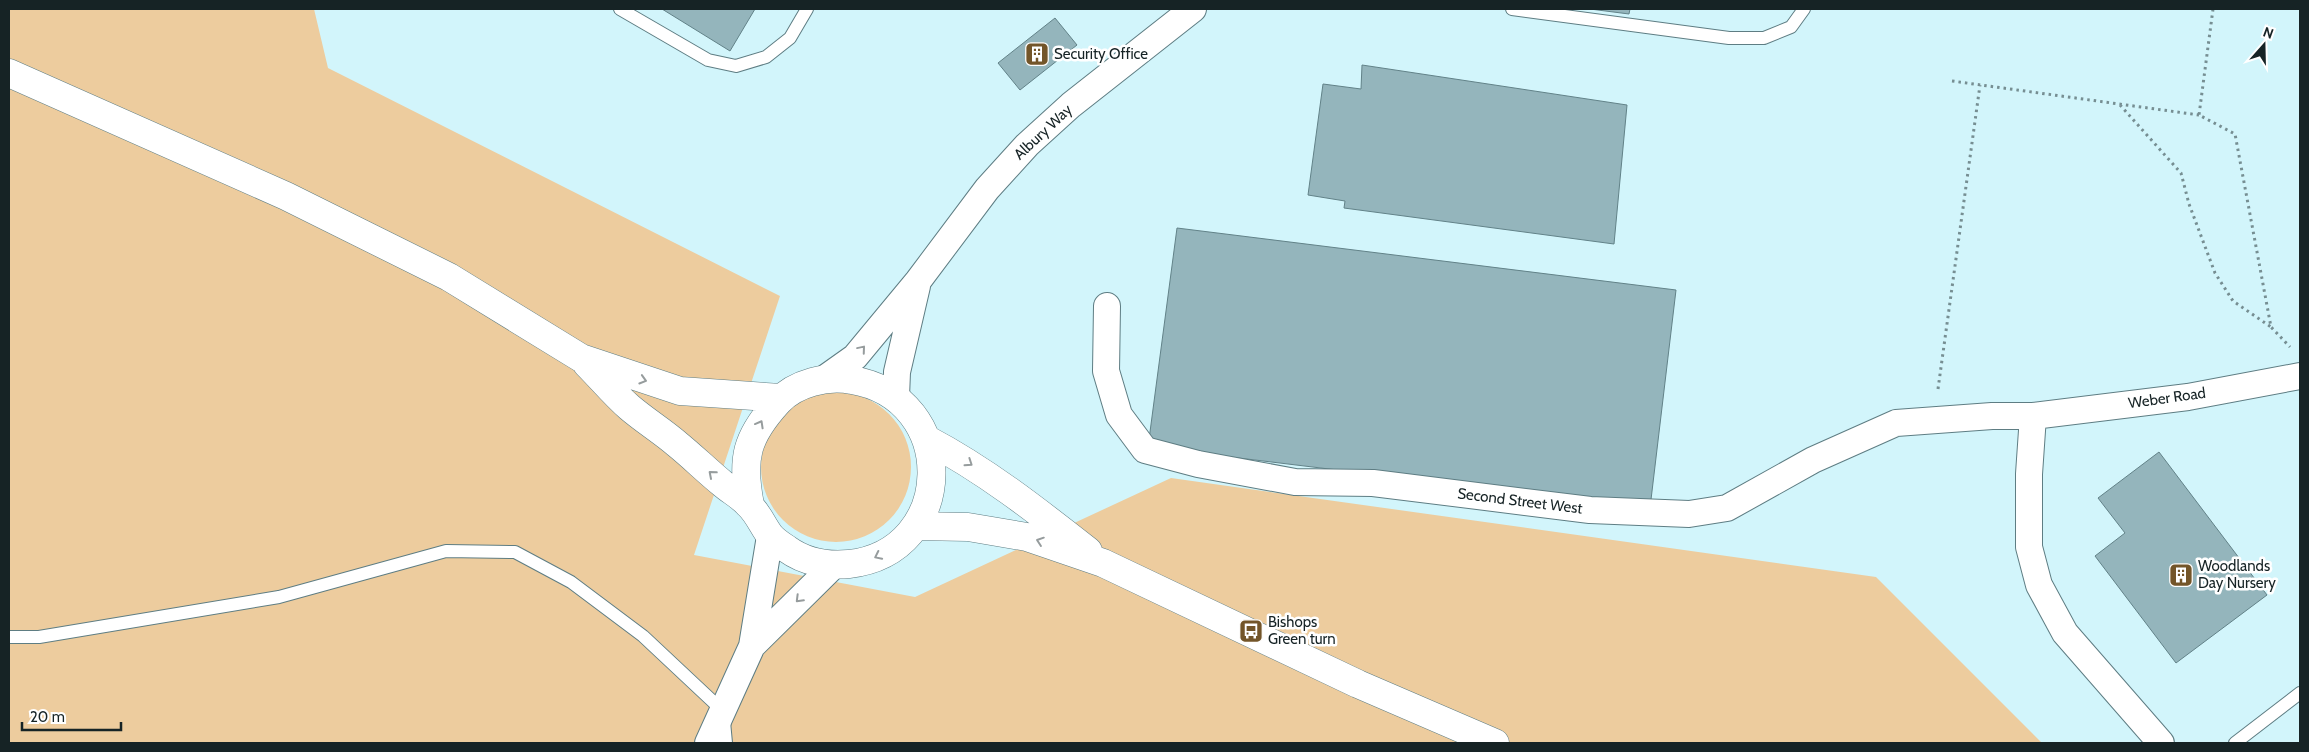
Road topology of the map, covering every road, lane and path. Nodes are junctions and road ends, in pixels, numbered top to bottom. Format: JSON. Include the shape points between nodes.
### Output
{"nodes":[{"id":1,"x":620,"y":9,"type":"edge"},
{"id":2,"x":807,"y":9,"type":"edge"},
{"id":3,"x":1192,"y":9,"type":"edge"},
{"id":4,"x":1512,"y":9,"type":"edge"},
{"id":5,"x":1804,"y":9,"type":"edge"},
{"id":6,"x":2213,"y":9,"type":"edge"},
{"id":7,"x":9,"y":73,"type":"edge"},
{"id":8,"x":1952,"y":81,"type":"dead end"},
{"id":9,"x":1980,"y":85,"type":"junction"},
{"id":10,"x":2120,"y":104,"type":"junction"},
{"id":11,"x":2199,"y":115,"type":"junction"},
{"id":12,"x":918,"y":281,"type":"junction"},
{"id":13,"x":1107,"y":306,"type":"dead end"},
{"id":14,"x":2271,"y":327,"type":"junction"},
{"id":15,"x":581,"y":358,"type":"junction"},
{"id":16,"x":2297,"y":364,"type":"edge"},
{"id":17,"x":824,"y":379,"type":"junction"},
{"id":18,"x":896,"y":397,"type":"junction"},
{"id":19,"x":781,"y":398,"type":"junction"},
{"id":20,"x":2033,"y":416,"type":"junction"},
{"id":21,"x":1934,"y":420,"type":"junction"},
{"id":22,"x":926,"y":439,"type":"junction"},
{"id":23,"x":750,"y":505,"type":"junction"},
{"id":24,"x":916,"y":526,"type":"junction"},
{"id":25,"x":770,"y":536,"type":"junction"},
{"id":26,"x":1103,"y":563,"type":"junction"},
{"id":27,"x":834,"y":565,"type":"junction"},
{"id":28,"x":9,"y":637,"type":"edge"},
{"id":29,"x":752,"y":646,"type":"junction"},
{"id":30,"x":2300,"y":693,"type":"edge"},
{"id":31,"x":723,"y":711,"type":"junction"},
{"id":32,"x":708,"y":743,"type":"edge"},
{"id":33,"x":726,"y":743,"type":"edge"},
{"id":34,"x":1495,"y":743,"type":"edge"},
{"id":35,"x":2161,"y":743,"type":"edge"},
{"id":36,"x":2235,"y":743,"type":"edge"}],
"edges":[{"from":1,"to":2,"type":"lane","via":[[708,60],[736,66],[766,56],[790,38]]},
{"from":3,"to":12,"type":"street","name":"Albury Way","via":[[1071,105],[1027,145],[987,189]]},
{"from":4,"to":5,"type":"lane","via":[[1729,38],[1764,38],[1791,27]]},
{"from":6,"to":11,"type":"path"},
{"from":7,"to":15,"type":"highway","via":[[312,209],[449,276]]},
{"from":8,"to":9,"type":"path"},
{"from":9,"to":10,"type":"path"},
{"from":9,"to":21,"type":"path"},
{"from":10,"to":11,"type":"path"},
{"from":10,"to":14,"type":"path","via":[[2181,173],[2215,274],[2233,301]]},
{"from":11,"to":14,"type":"path","via":[[2235,134]]},
{"from":17,"to":12,"type":"street","name":"Albury Way","one_way":true,"via":[[855,356]]},
{"from":12,"to":18,"type":"street","name":"Albury Way","via":[[897,372]]},
{"from":13,"to":21,"type":"street","name":"Second Street West","via":[[1106,371],[1119,415],[1145,450],[1198,464],[1295,482],[1372,482],[1590,510],[1689,514],[1727,508],[1813,460],[1896,422]]},
{"from":14,"to":16,"type":"path"},
{"from":15,"to":19,"type":"highway","one_way":true,"via":[[680,391]]},
{"from":23,"to":15,"type":"highway","one_way":true,"via":[[629,407]]},
{"from":16,"to":20,"type":"street","name":"Weber Road","via":[[2188,397]]},
{"from":17,"to":18,"type":"highway","via":[[862,381]]},
{"from":17,"to":19,"type":"highway"},
{"from":18,"to":22,"type":"highway","via":[[914,415]]},
{"from":23,"to":19,"type":"highway","one_way":true,"via":[[744,474],[748,450],[760,422]]},
{"from":20,"to":21,"type":"street","name":"Second Street West"},
{"from":20,"to":35,"type":"street","via":[[2028,474],[2030,547],[2039,586],[2065,634]]},
{"from":22,"to":24,"type":"highway","via":[[932,461],[932,484]]},
{"from":22,"to":26,"type":"highway","one_way":true,"via":[[966,460]]},
{"from":23,"to":25,"type":"highway"},
{"from":26,"to":24,"type":"highway","one_way":true,"via":[[1027,537],[968,527]]},
{"from":24,"to":27,"type":"highway","one_way":true,"via":[[893,548],[865,562]]},
{"from":25,"to":27,"type":"highway","via":[[810,561]]},
{"from":25,"to":29,"type":"street"},
{"from":26,"to":34,"type":"highway","via":[[1350,680]]},
{"from":27,"to":29,"type":"street","one_way":true},
{"from":28,"to":31,"type":"lane","via":[[39,637],[279,597],[446,551],[515,552],[572,582],[643,636]]},
{"from":29,"to":31,"type":"street"},
{"from":30,"to":36,"type":"lane"},
{"from":31,"to":32,"type":"street"},
{"from":31,"to":33,"type":"lane"}]}
